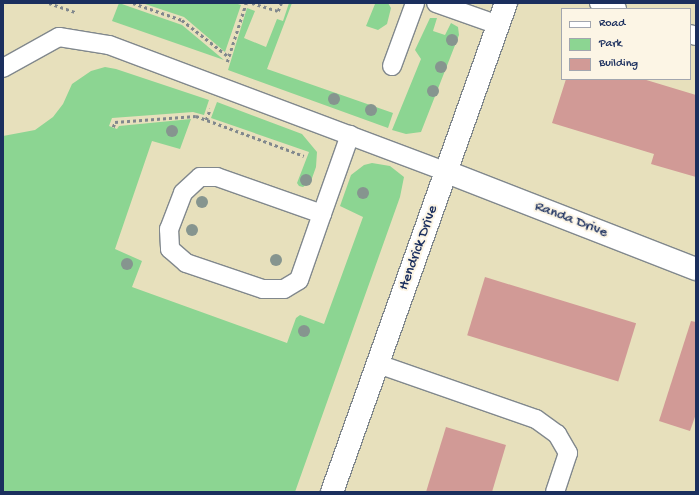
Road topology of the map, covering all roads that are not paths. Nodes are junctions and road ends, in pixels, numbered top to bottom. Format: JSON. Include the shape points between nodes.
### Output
{"nodes":[{"id":1,"x":415,"y":3,"type":"edge"},
{"id":2,"x":436,"y":3,"type":"edge"},
{"id":3,"x":506,"y":3,"type":"edge"},
{"id":4,"x":599,"y":3,"type":"edge"},
{"id":5,"x":614,"y":8,"type":"edge"},
{"id":6,"x":498,"y":25,"type":"junction"},
{"id":7,"x":392,"y":66,"type":"dead end"},
{"id":8,"x":3,"y":68,"type":"edge"},
{"id":9,"x":350,"y":135,"type":"junction"},
{"id":10,"x":447,"y":172,"type":"junction"},
{"id":11,"x":322,"y":214,"type":"junction"},
{"id":12,"x":696,"y":269,"type":"edge"},
{"id":13,"x":378,"y":364,"type":"junction"},
{"id":14,"x":332,"y":492,"type":"edge"},
{"id":15,"x":555,"y":492,"type":"edge"}],
"edges":[{"from":1,"to":7,"type":"lane"},
{"from":2,"to":6,"type":"lane"},
{"from":3,"to":6,"type":"street","name":"Hendrick Drive"},
{"from":4,"to":5,"type":"lane"},
{"from":6,"to":10,"type":"street","name":"Hendrick Drive"},
{"from":8,"to":9,"type":"lane","via":[[59,37],[109,45]]},
{"from":9,"to":10,"type":"lane"},
{"from":9,"to":11,"type":"lane"},
{"from":10,"to":12,"type":"street","name":"Randa Drive"},
{"from":10,"to":13,"type":"street","name":"Hendrick Drive"},
{"from":11,"to":11,"type":"lane","via":[[298,280],[284,289],[263,289],[186,263],[170,249],[169,229],[183,193],[200,177],[217,177]]},
{"from":13,"to":14,"type":"street","name":"Hendrick Drive"},
{"from":13,"to":15,"type":"lane","via":[[536,419],[557,434],[568,453]]}]}
